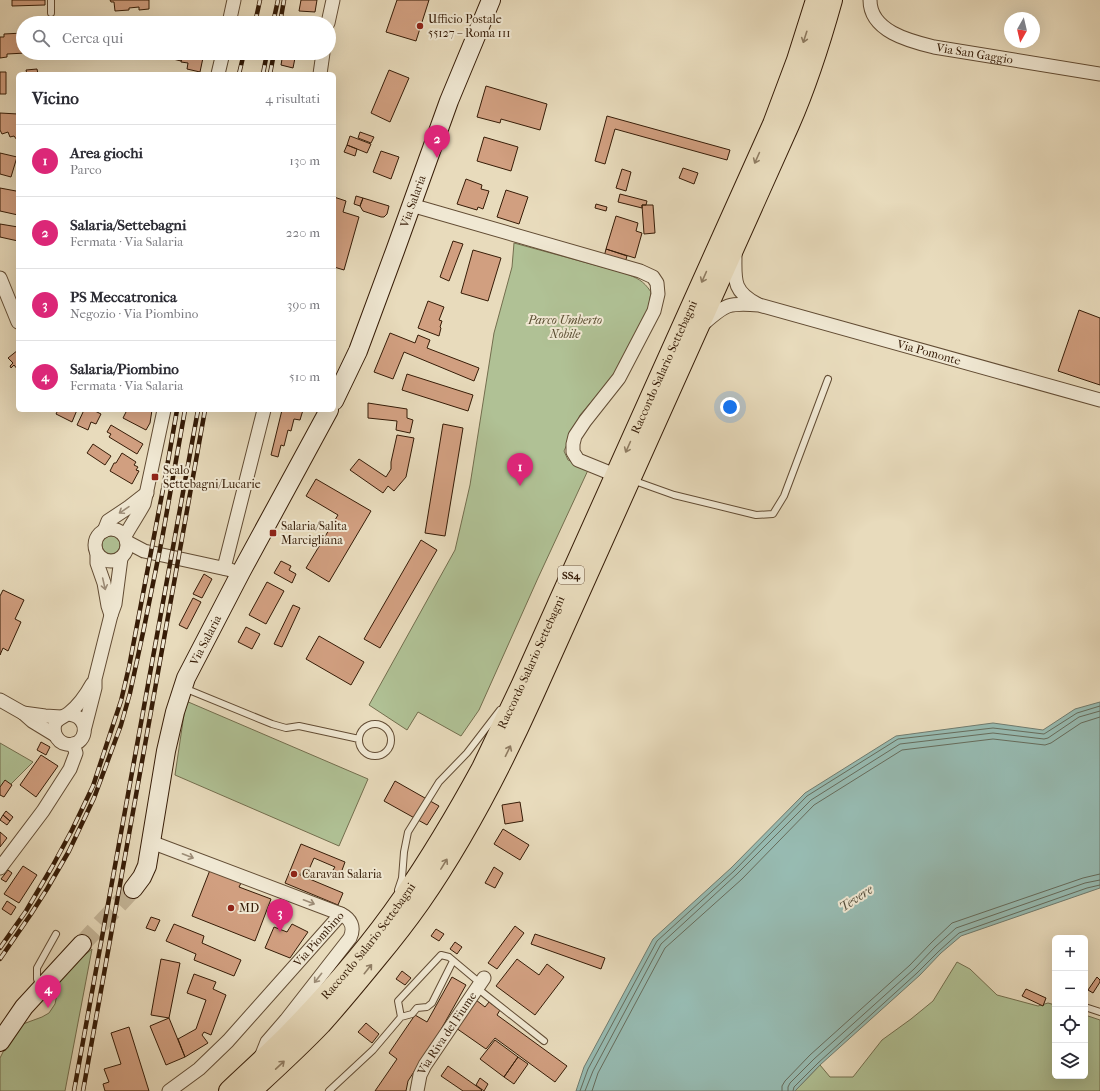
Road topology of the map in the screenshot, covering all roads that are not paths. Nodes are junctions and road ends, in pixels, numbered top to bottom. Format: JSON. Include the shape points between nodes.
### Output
{"nodes":[{"id":1,"x":51,"y":0,"type":"edge"},
{"id":2,"x":234,"y":0,"type":"edge"},
{"id":3,"x":333,"y":0,"type":"edge"},
{"id":4,"x":491,"y":0,"type":"edge"},
{"id":5,"x":816,"y":0,"type":"edge"},
{"id":6,"x":832,"y":0,"type":"edge"},
{"id":7,"x":870,"y":0,"type":"edge"},
{"id":8,"x":51,"y":13,"type":"dead end"},
{"id":9,"x":231,"y":16,"type":"edge"},
{"id":10,"x":330,"y":16,"type":"edge"},
{"id":11,"x":221,"y":60,"type":"edge"},
{"id":12,"x":322,"y":60,"type":"edge"},
{"id":13,"x":218,"y":72,"type":"edge"},
{"id":14,"x":320,"y":72,"type":"edge"},
{"id":15,"x":1100,"y":74,"type":"edge"},
{"id":16,"x":411,"y":205,"type":"junction"},
{"id":17,"x":735,"y":247,"type":"junction"},
{"id":18,"x":1,"y":283,"type":"edge"},
{"id":19,"x":759,"y":305,"type":"junction"},
{"id":20,"x":16,"y":317,"type":"edge"},
{"id":21,"x":699,"y":328,"type":"junction"},
{"id":22,"x":828,"y":379,"type":"dead end"},
{"id":23,"x":336,"y":397,"type":"edge"},
{"id":24,"x":1100,"y":400,"type":"edge"},
{"id":25,"x":164,"y":412,"type":"edge"},
{"id":26,"x":264,"y":412,"type":"edge"},
{"id":27,"x":328,"y":412,"type":"edge"},
{"id":28,"x":623,"y":477,"type":"junction"},
{"id":29,"x":147,"y":493,"type":"junction"},
{"id":30,"x":104,"y":531,"type":"junction"},
{"id":31,"x":126,"y":539,"type":"junction"},
{"id":32,"x":144,"y":551,"type":"junction"},
{"id":33,"x":97,"y":554,"type":"junction"},
{"id":34,"x":123,"y":556,"type":"junction"},
{"id":35,"x":232,"y":570,"type":"junction"},
{"id":36,"x":111,"y":615,"type":"junction"},
{"id":37,"x":95,"y":679,"type":"junction"},
{"id":38,"x":521,"y":686,"type":"junction"},
{"id":39,"x":182,"y":688,"type":"junction"},
{"id":40,"x":0,"y":700,"type":"edge"},
{"id":41,"x":23,"y":713,"type":"junction"},
{"id":42,"x":64,"y":716,"type":"junction"},
{"id":43,"x":85,"y":728,"type":"junction"},
{"id":44,"x":55,"y":735,"type":"junction"},
{"id":45,"x":359,"y":739,"type":"junction"},
{"id":46,"x":73,"y":744,"type":"junction"},
{"id":47,"x":151,"y":842,"type":"junction"},
{"id":48,"x":0,"y":868,"type":"edge"},
{"id":49,"x":133,"y":890,"type":"tunnel mouth"},
{"id":50,"x":394,"y":897,"type":"dead end"},
{"id":51,"x":341,"y":914,"type":"junction"},
{"id":52,"x":56,"y":934,"type":"dead end"},
{"id":53,"x":82,"y":944,"type":"tunnel mouth"},
{"id":54,"x":453,"y":961,"type":"junction"},
{"id":55,"x":480,"y":983,"type":"junction"},
{"id":56,"x":41,"y":988,"type":"junction"},
{"id":57,"x":1088,"y":1008,"type":"edge"},
{"id":58,"x":1100,"y":1012,"type":"edge"},
{"id":59,"x":401,"y":1017,"type":"junction"},
{"id":60,"x":544,"y":1041,"type":"dead end"},
{"id":61,"x":0,"y":1042,"type":"edge"},
{"id":62,"x":258,"y":1064,"type":"junction"},
{"id":63,"x":169,"y":1091,"type":"edge"},
{"id":64,"x":229,"y":1091,"type":"edge"},
{"id":65,"x":251,"y":1091,"type":"edge"},
{"id":66,"x":329,"y":1091,"type":"edge"},
{"id":67,"x":417,"y":1091,"type":"edge"}],
"edges":[{"from":1,"to":8,"type":"lane"},
{"from":2,"to":9,"type":"street"},
{"from":3,"to":10,"type":"street"},
{"from":4,"to":16,"type":"street","name":"Via Salaria","via":[[449,101]]},
{"from":5,"to":28,"type":"main road","name":"Raccordo Salario Settebagni","number":"SS4","one_way":true,"via":[[797,60],[772,124]]},
{"from":6,"to":17,"type":"main road","name":"Raccordo Salario Settebagni","number":"SS4","via":[[816,56],[798,105]]},
{"from":7,"to":15,"type":"street","name":"Via San Gaggio","via":[[874,15],[882,26],[921,44]]},
{"from":11,"to":13,"type":"street"},
{"from":12,"to":14,"type":"street"},
{"from":16,"to":23,"type":"street","name":"Via Salaria","via":[[358,351]]},
{"from":16,"to":28,"type":"street","via":[[640,271],[655,280],[658,286],[658,299],[649,322],[619,378],[581,427],[573,444],[573,452],[578,460]]},
{"from":17,"to":19,"type":"street","name":"Via Pomonte","via":[[735,277],[738,288],[745,297]]},
{"from":17,"to":21,"type":"main road","name":"Raccordo Salario Settebagni","number":"SS4"},
{"from":18,"to":20,"type":"street"},
{"from":19,"to":21,"type":"street","name":"Via Pomonte","via":[[729,305]]},
{"from":19,"to":24,"type":"street","name":"Via Pomonte"},
{"from":21,"to":28,"type":"main road","name":"Raccordo Salario Settebagni","number":"SS4"},
{"from":22,"to":28,"type":"lane","via":[[784,496],[773,514],[756,515],[674,495]]},
{"from":25,"to":29,"type":"street"},
{"from":26,"to":35,"type":"street"},
{"from":27,"to":35,"type":"street","name":"Via Salaria"},
{"from":28,"to":38,"type":"main road","name":"Raccordo Salario Settebagni","number":"SS4"},
{"from":65,"to":28,"type":"main road","name":"Raccordo Salario Settebagni","number":"SS4","one_way":true,"via":[[316,1029],[358,980],[396,935],[444,864],[514,739]]},
{"from":29,"to":30,"type":"street","one_way":true,"via":[[108,521]]},
{"from":29,"to":31,"type":"street"},
{"from":30,"to":31,"type":"street","via":[[118,530]]},
{"from":30,"to":33,"type":"street","via":[[95,543]]},
{"from":31,"to":32,"type":"street"},
{"from":31,"to":34,"type":"street","via":[[128,546]]},
{"from":32,"to":34,"type":"street"},
{"from":32,"to":35,"type":"street"},
{"from":33,"to":34,"type":"street","via":[[112,562]]},
{"from":33,"to":36,"type":"street","one_way":true,"via":[[97,563]]},
{"from":34,"to":36,"type":"street"},
{"from":35,"to":39,"type":"street","name":"Via Salaria"},
{"from":36,"to":37,"type":"street"},
{"from":37,"to":42,"type":"street","via":[[80,702]]},
{"from":37,"to":43,"type":"street"},
{"from":38,"to":50,"type":"lane","via":[[467,753],[439,782],[408,832],[401,883]]},
{"from":38,"to":62,"type":"main road","name":"Raccordo Salario Settebagni","number":"SS4","via":[[482,768],[403,898],[344,974]]},
{"from":39,"to":45,"type":"lane","via":[[272,724],[286,728],[300,726]]},
{"from":39,"to":47,"type":"street","name":"Via Salaria","via":[[166,750]]},
{"from":40,"to":41,"type":"street"},
{"from":41,"to":42,"type":"street"},
{"from":41,"to":44,"type":"street"},
{"from":42,"to":43,"type":"street","via":[[74,715],[83,722]]},
{"from":42,"to":44,"type":"street","via":[[55,725]]},
{"from":43,"to":46,"type":"street","via":[[82,738]]},
{"from":44,"to":46,"type":"street","via":[[62,743]]},
{"from":45,"to":45,"type":"lane","via":[[361,749],[375,757],[386,753],[391,743],[386,728],[376,724],[363,730]]},
{"from":46,"to":48,"type":"street","via":[[76,753],[70,769],[43,811]]},
{"from":47,"to":49,"type":"street","name":"Via Salaria","via":[[146,870]]},
{"from":47,"to":51,"type":"street","name":"Via Piombino","one_way":true},
{"from":51,"to":62,"type":"street","one_way":true,"via":[[352,924],[350,938],[266,1042]]},
{"from":51,"to":63,"type":"street","name":"Via Piombino","via":[[228,1041]]},
{"from":52,"to":56,"type":"lane","via":[[37,968],[37,979]]},
{"from":53,"to":56,"type":"street"},
{"from":54,"to":55,"type":"lane"},
{"from":54,"to":59,"type":"lane","via":[[432,1003]]},
{"from":54,"to":59,"type":"lane","via":[[441,955],[398,1001]]},
{"from":55,"to":60,"type":"lane"},
{"from":55,"to":67,"type":"street","name":"Via Riva del Fiume","via":[[425,1065]]},
{"from":56,"to":61,"type":"street","via":[[24,1007]]},
{"from":57,"to":58,"type":"lane"},
{"from":59,"to":66,"type":"lane","via":[[373,1050]]},
{"from":62,"to":64,"type":"main road","name":"Raccordo Salario Settebagni","number":"SS4"}]}
